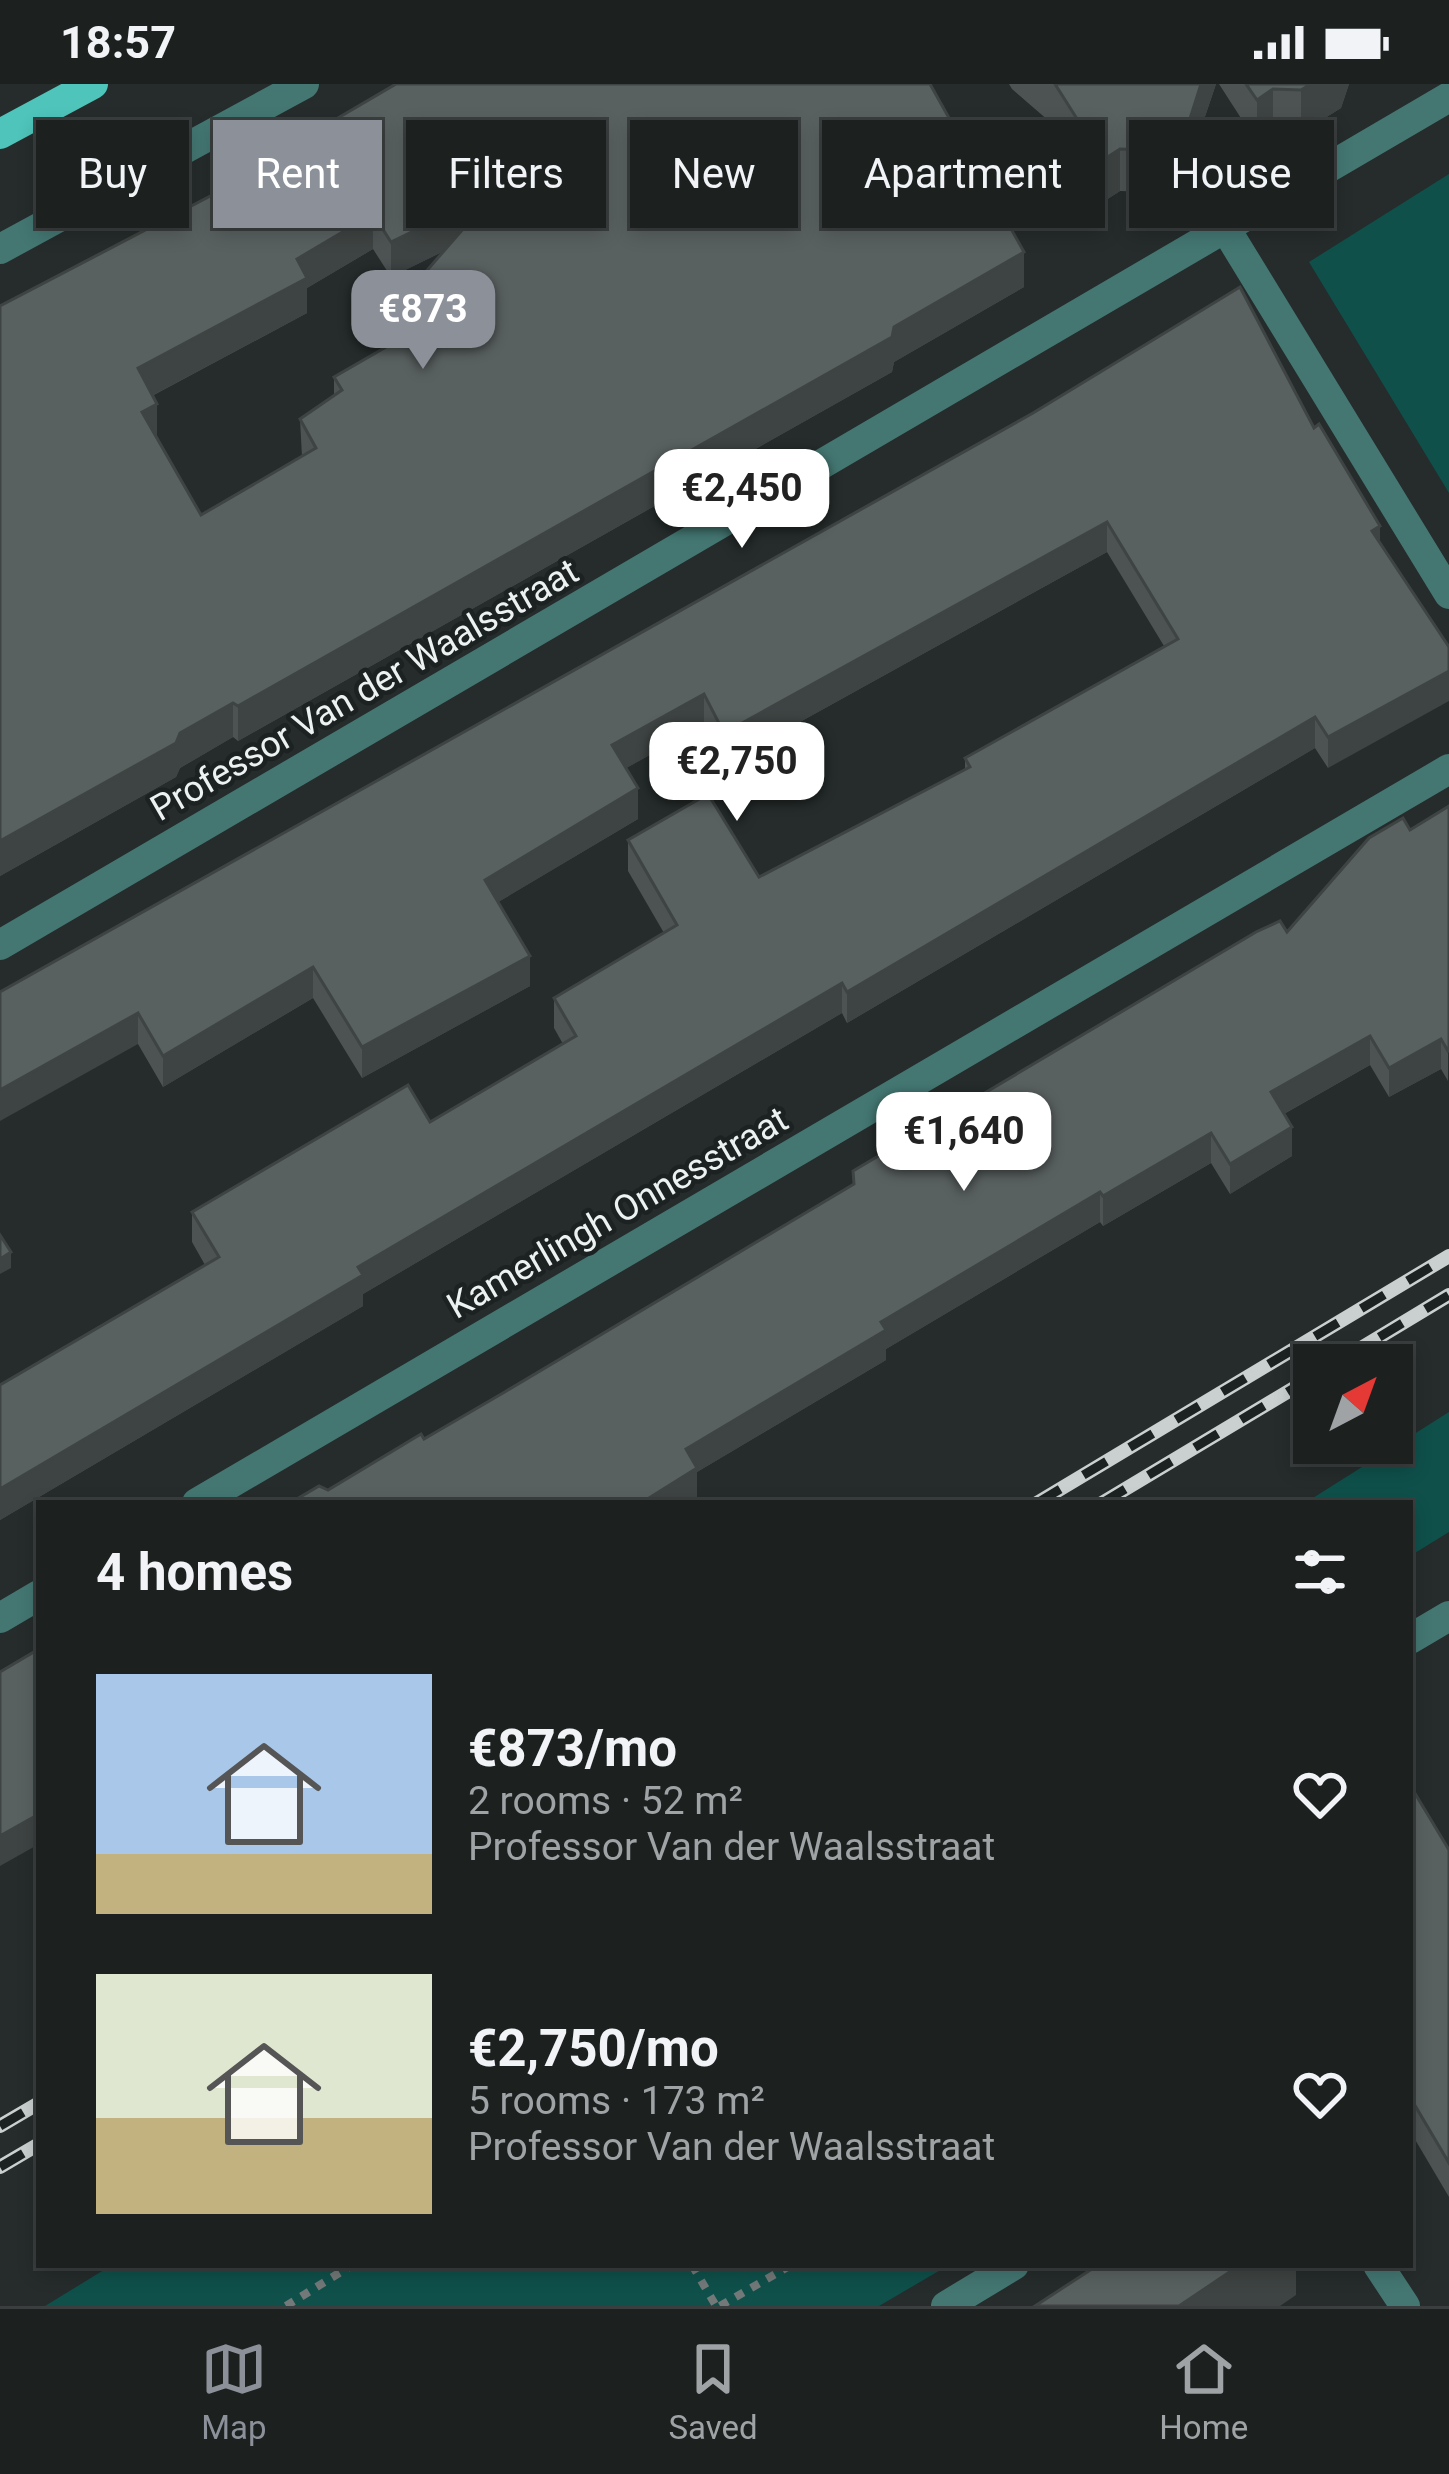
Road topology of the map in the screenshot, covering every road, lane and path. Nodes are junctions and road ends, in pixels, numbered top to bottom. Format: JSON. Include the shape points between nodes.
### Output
{"nodes":[{"id":1,"x":93,"y":84,"type":"edge"},
{"id":2,"x":304,"y":84,"type":"edge"},
{"id":3,"x":1449,"y":97,"type":"edge"},
{"id":4,"x":0,"y":134,"type":"edge"},
{"id":5,"x":1227,"y":231,"type":"junction"},
{"id":6,"x":0,"y":249,"type":"edge"},
{"id":7,"x":1449,"y":594,"type":"edge"},
{"id":8,"x":1449,"y":770,"type":"edge"},
{"id":9,"x":0,"y":945,"type":"edge"},
{"id":10,"x":202,"y":1500,"type":"edge"},
{"id":11,"x":36,"y":1597,"type":"edge"},
{"id":12,"x":1449,"y":1616,"type":"edge"},
{"id":13,"x":0,"y":1618,"type":"edge"},
{"id":14,"x":1413,"y":1637,"type":"edge"},
{"id":15,"x":347,"y":2268,"type":"edge"},
{"id":16,"x":694,"y":2268,"type":"edge"},
{"id":17,"x":786,"y":2268,"type":"edge"},
{"id":18,"x":1009,"y":2268,"type":"edge"},
{"id":19,"x":1380,"y":2268,"type":"edge"},
{"id":20,"x":286,"y":2306,"type":"edge"},
{"id":21,"x":718,"y":2306,"type":"edge"},
{"id":22,"x":946,"y":2306,"type":"edge"},
{"id":23,"x":1405,"y":2306,"type":"edge"}],
"edges":[{"from":1,"to":4,"type":"main road"},
{"from":2,"to":6,"type":"street"},
{"from":3,"to":5,"type":"street","name":"Professor Van der Waalsstraat"},
{"from":5,"to":7,"type":"street"},
{"from":5,"to":9,"type":"street","name":"Professor Van der Waalsstraat"},
{"from":8,"to":10,"type":"street","name":"Kamerlingh Onnesstraat"},
{"from":11,"to":13,"type":"street"},
{"from":12,"to":14,"type":"street"},
{"from":15,"to":20,"type":"path"},
{"from":16,"to":21,"type":"path"},
{"from":17,"to":21,"type":"path"},
{"from":18,"to":22,"type":"street"},
{"from":19,"to":23,"type":"street"}]}
